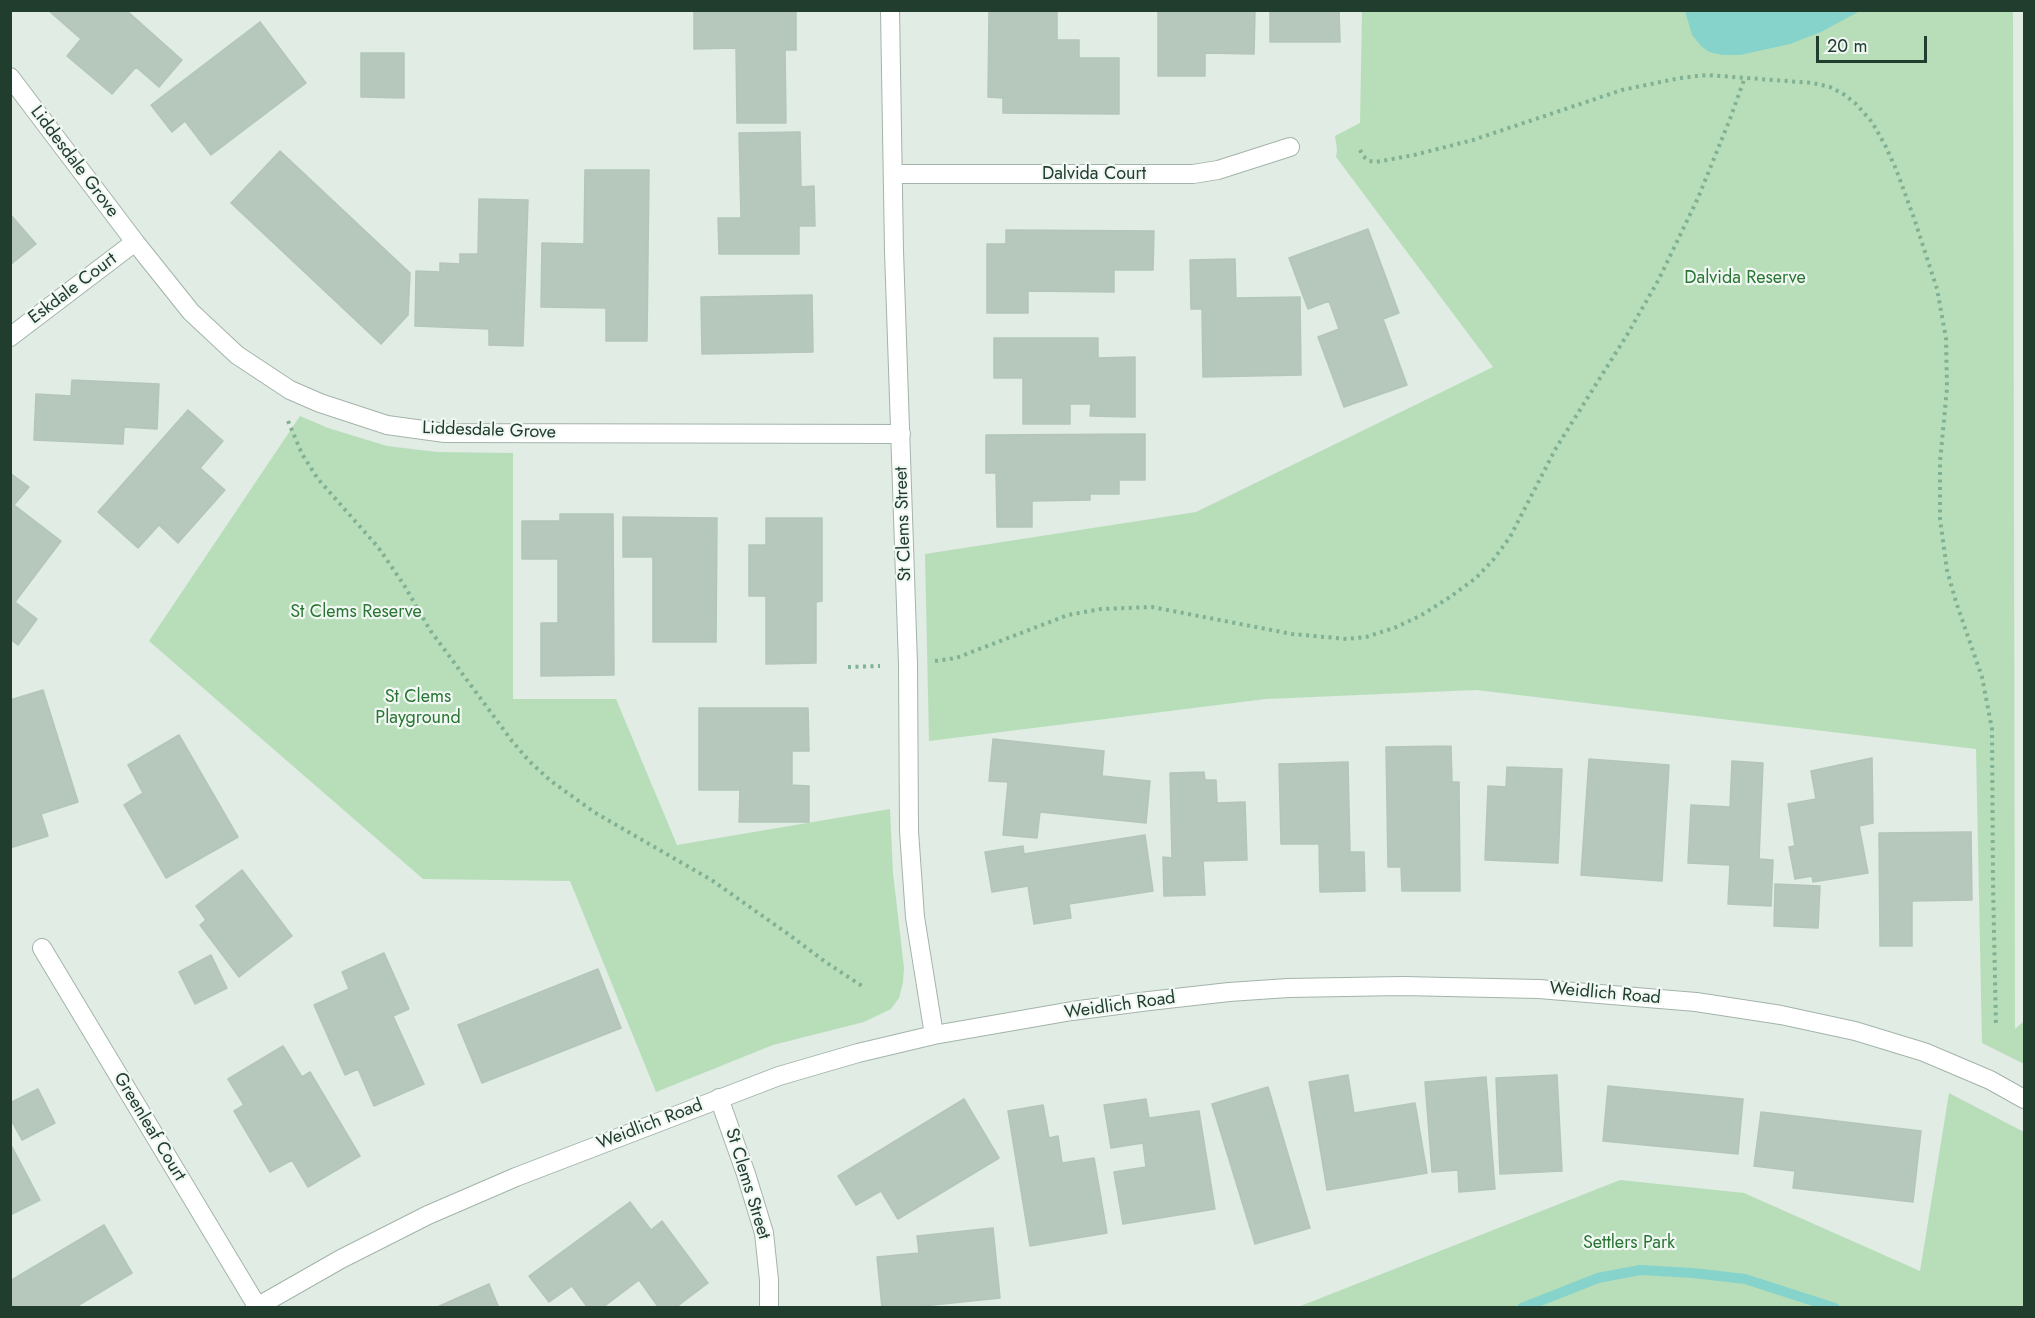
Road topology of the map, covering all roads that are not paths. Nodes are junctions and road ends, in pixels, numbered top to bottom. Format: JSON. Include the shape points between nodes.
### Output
{"nodes":[{"id":1,"x":890,"y":10,"type":"edge"},
{"id":2,"x":10,"y":77,"type":"edge"},
{"id":3,"x":1290,"y":147,"type":"dead end"},
{"id":4,"x":893,"y":174,"type":"junction"},
{"id":5,"x":135,"y":242,"type":"junction"},
{"id":6,"x":10,"y":337,"type":"edge"},
{"id":7,"x":901,"y":434,"type":"junction"},
{"id":8,"x":42,"y":948,"type":"dead end"},
{"id":9,"x":934,"y":1035,"type":"junction"},
{"id":10,"x":719,"y":1098,"type":"junction"},
{"id":11,"x":2025,"y":1099,"type":"edge"},
{"id":12,"x":256,"y":1307,"type":"edge"},
{"id":13,"x":769,"y":1308,"type":"edge"}],
"edges":[{"from":1,"to":4,"type":"street","name":"St Clems Street"},
{"from":2,"to":5,"type":"street","name":"Liddesdale Grove"},
{"from":3,"to":4,"type":"street","name":"Dalvida Court","via":[[1218,170],[1192,174]]},
{"from":4,"to":7,"type":"street","name":"St Clems Street"},
{"from":5,"to":6,"type":"street","name":"Eskdale Court"},
{"from":5,"to":7,"type":"street","name":"Liddesdale Grove","via":[[191,312],[237,355],[290,390],[387,425],[445,433]]},
{"from":7,"to":9,"type":"street","name":"St Clems Street","via":[[910,859]]},
{"from":8,"to":12,"type":"street","name":"Greenleaf Court"},
{"from":9,"to":10,"type":"street","name":"Weidlich Road","via":[[779,1076]]},
{"from":9,"to":11,"type":"street","name":"Weidlich Road","via":[[1072,1011],[1229,992],[1402,986],[1539,989],[1696,1002],[1781,1014],[1924,1052]]},
{"from":10,"to":12,"type":"street","name":"Weidlich Road","via":[[428,1215]]},
{"from":10,"to":13,"type":"street","name":"St Clems Street","via":[[764,1233]]}]}
